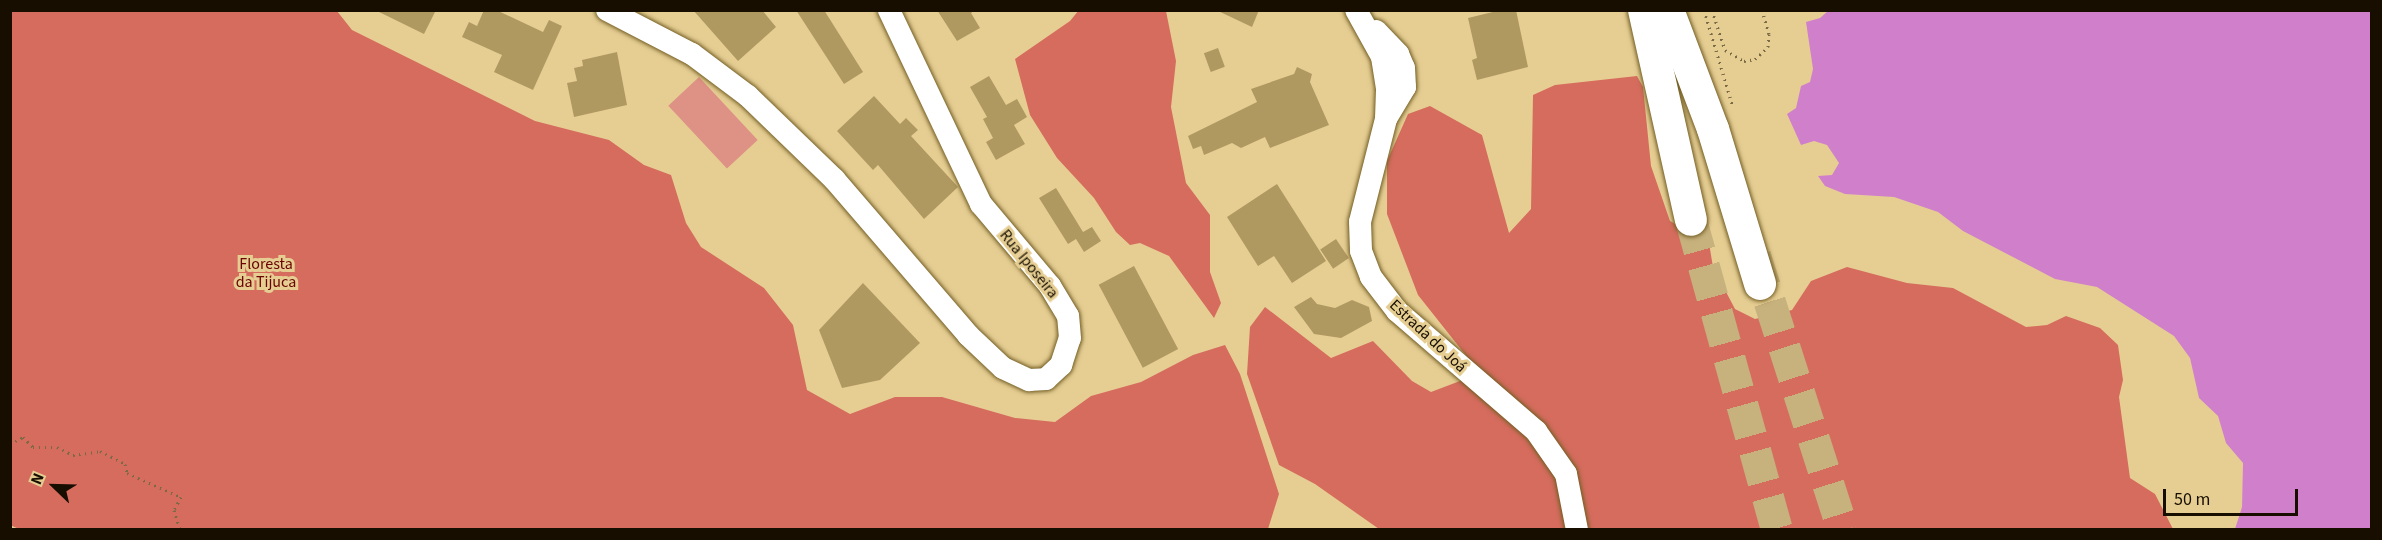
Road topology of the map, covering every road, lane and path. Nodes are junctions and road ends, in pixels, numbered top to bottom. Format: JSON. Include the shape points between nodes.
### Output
{"nodes":[{"id":1,"x":607,"y":10,"type":"edge"},
{"id":2,"x":890,"y":10,"type":"edge"},
{"id":3,"x":1644,"y":10,"type":"edge"},
{"id":4,"x":1668,"y":10,"type":"edge"},
{"id":5,"x":1712,"y":10,"type":"edge"},
{"id":6,"x":1762,"y":10,"type":"edge"},
{"id":7,"x":1361,"y":17,"type":"edge"},
{"id":8,"x":1691,"y":220,"type":"tunnel mouth"},
{"id":9,"x":1760,"y":284,"type":"tunnel mouth"},
{"id":10,"x":10,"y":444,"type":"edge"},
{"id":11,"x":180,"y":530,"type":"edge"},
{"id":12,"x":1577,"y":530,"type":"edge"}],
"edges":[{"from":1,"to":2,"type":"street","name":"Rua Iposeira","via":[[692,54],[739,89],[796,138],[933,296],[1003,368],[1029,380],[1046,379],[1061,365],[1070,338],[1068,316],[1050,286],[981,204]]},
{"from":3,"to":8,"type":"highway"},
{"from":4,"to":9,"type":"highway"},
{"from":5,"to":6,"type":"path","via":[[1725,50],[1738,60],[1763,54],[1769,34]]},
{"from":7,"to":12,"type":"street","name":"Estrada do Joá","via":[[1382,57],[1387,90],[1386,119],[1360,222],[1361,251],[1371,277],[1397,311],[1536,431],[1566,474]]},
{"from":10,"to":11,"type":"path","via":[[23,436],[33,447],[57,447],[73,455],[100,451],[125,464],[127,473],[181,497],[174,510]]}]}
